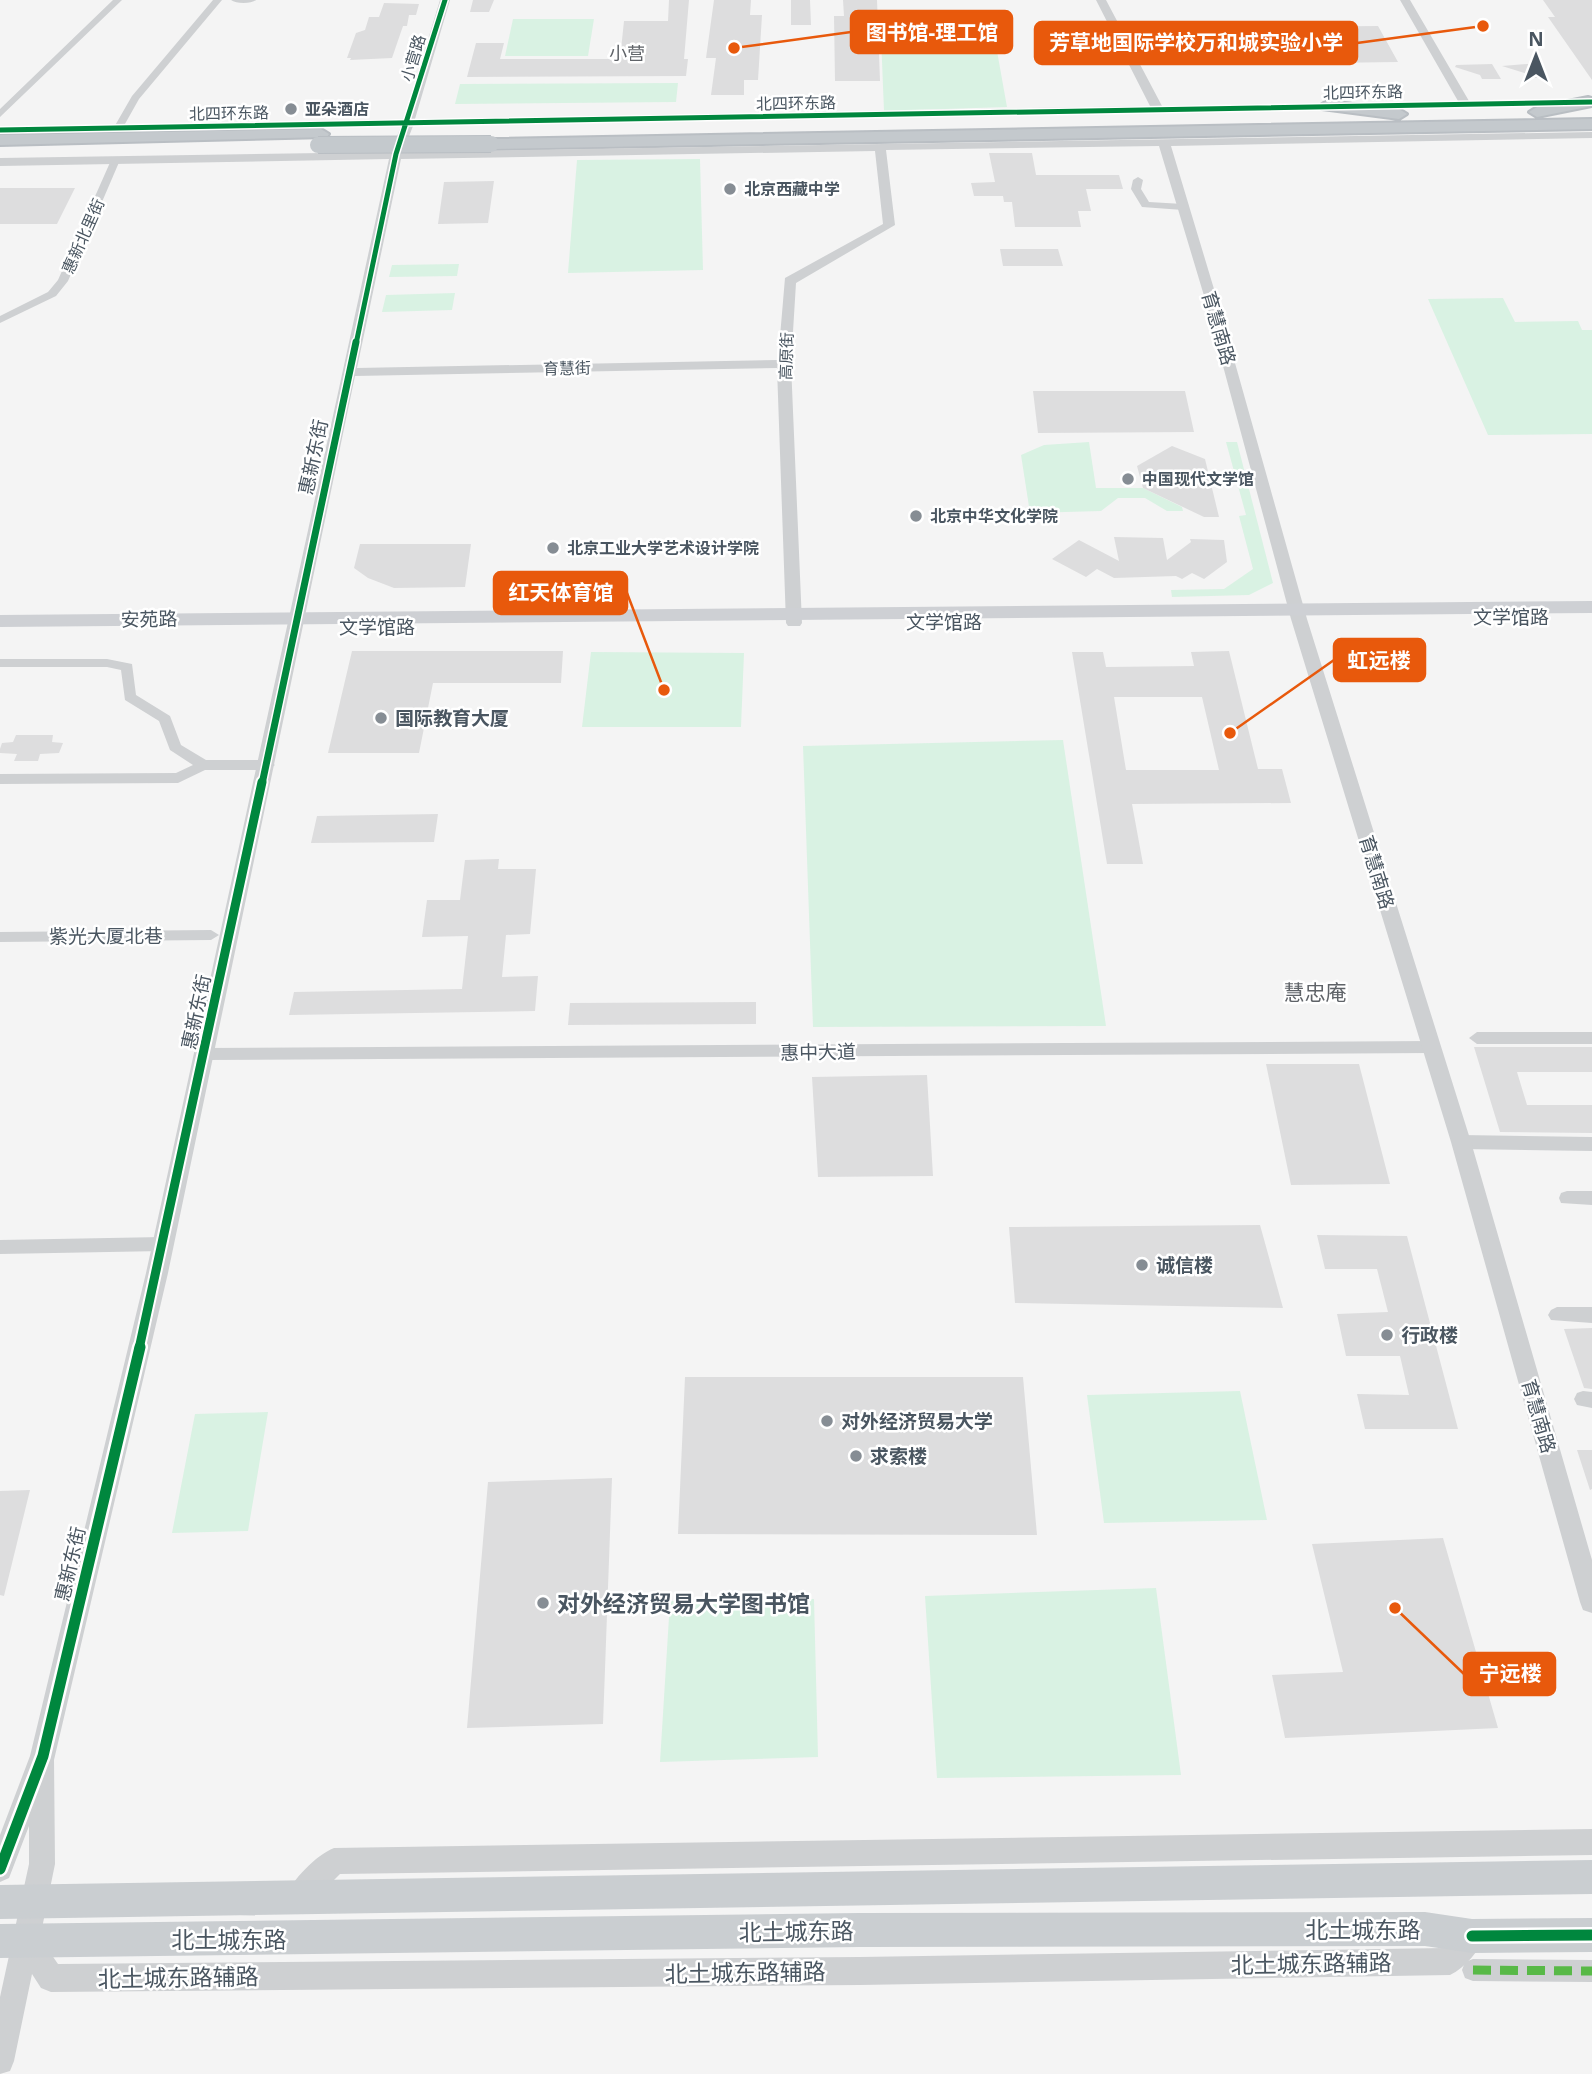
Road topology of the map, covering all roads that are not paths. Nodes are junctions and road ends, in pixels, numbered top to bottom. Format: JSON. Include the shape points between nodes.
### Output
{"nodes":[{"id":1,"x":118,"y":0,"type":"edge"},
{"id":2,"x":218,"y":0,"type":"edge"},
{"id":3,"x":236,"y":0,"type":"edge"},
{"id":4,"x":251,"y":0,"type":"edge"},
{"id":5,"x":445,"y":0,"type":"edge"},
{"id":6,"x":453,"y":0,"type":"edge"},
{"id":7,"x":1101,"y":0,"type":"edge"},
{"id":8,"x":1405,"y":0,"type":"edge"},
{"id":9,"x":1465,"y":104,"type":"junction"},
{"id":10,"x":1327,"y":106,"type":"junction"},
{"id":11,"x":1591,"y":106,"type":"edge"},
{"id":12,"x":1157,"y":110,"type":"junction"},
{"id":13,"x":0,"y":114,"type":"edge"},
{"id":14,"x":1414,"y":121,"type":"junction"},
{"id":15,"x":413,"y":124,"type":"junction"},
{"id":16,"x":471,"y":124,"type":"junction"},
{"id":17,"x":1592,"y":124,"type":"edge"},
{"id":18,"x":348,"y":125,"type":"junction"},
{"id":19,"x":118,"y":129,"type":"junction"},
{"id":20,"x":0,"y":130,"type":"edge"},
{"id":21,"x":1027,"y":134,"type":"junction"},
{"id":22,"x":1592,"y":135,"type":"edge"},
{"id":23,"x":491,"y":138,"type":"junction"},
{"id":24,"x":1345,"y":139,"type":"junction"},
{"id":25,"x":0,"y":140,"type":"edge"},
{"id":26,"x":320,"y":140,"type":"junction"},
{"id":27,"x":1164,"y":142,"type":"junction"},
{"id":28,"x":1070,"y":143,"type":"junction"},
{"id":29,"x":880,"y":147,"type":"junction"},
{"id":30,"x":0,"y":151,"type":"edge"},
{"id":31,"x":465,"y":153,"type":"junction"},
{"id":32,"x":396,"y":154,"type":"junction"},
{"id":33,"x":338,"y":155,"type":"junction"},
{"id":34,"x":115,"y":160,"type":"junction"},
{"id":35,"x":0,"y":162,"type":"edge"},
{"id":36,"x":1138,"y":180,"type":"dead end"},
{"id":37,"x":1183,"y":207,"type":"junction"},
{"id":38,"x":0,"y":320,"type":"edge"},
{"id":39,"x":784,"y":364,"type":"junction"},
{"id":40,"x":349,"y":372,"type":"junction"},
{"id":41,"x":1592,"y":607,"type":"edge"},
{"id":42,"x":1298,"y":614,"type":"junction"},
{"id":43,"x":1592,"y":617,"type":"edge"},
{"id":44,"x":794,"y":618,"type":"junction"},
{"id":45,"x":0,"y":621,"type":"edge"},
{"id":46,"x":297,"y":622,"type":"junction"},
{"id":47,"x":0,"y":630,"type":"edge"},
{"id":48,"x":0,"y":663,"type":"edge"},
{"id":49,"x":204,"y":765,"type":"junction"},
{"id":50,"x":268,"y":765,"type":"junction"},
{"id":51,"x":0,"y":779,"type":"edge"},
{"id":52,"x":211,"y":935,"type":"dead end"},
{"id":53,"x":0,"y":937,"type":"edge"},
{"id":54,"x":1477,"y":1038,"type":"dead end"},
{"id":55,"x":1592,"y":1038,"type":"edge"},
{"id":56,"x":1431,"y":1047,"type":"junction"},
{"id":57,"x":205,"y":1054,"type":"junction"},
{"id":58,"x":1461,"y":1142,"type":"junction"},
{"id":59,"x":1592,"y":1144,"type":"edge"},
{"id":60,"x":1567,"y":1198,"type":"dead end"},
{"id":61,"x":1592,"y":1198,"type":"edge"},
{"id":62,"x":163,"y":1244,"type":"junction"},
{"id":63,"x":0,"y":1247,"type":"edge"},
{"id":64,"x":1557,"y":1315,"type":"dead end"},
{"id":65,"x":1592,"y":1315,"type":"edge"},
{"id":66,"x":1592,"y":1602,"type":"edge"},
{"id":67,"x":43,"y":1756,"type":"junction"},
{"id":68,"x":1592,"y":1842,"type":"edge"},
{"id":69,"x":0,"y":1869,"type":"edge"},
{"id":70,"x":1592,"y":1877,"type":"edge"},
{"id":71,"x":298,"y":1898,"type":"junction"},
{"id":72,"x":0,"y":1902,"type":"edge"},
{"id":73,"x":34,"y":1902,"type":"junction"},
{"id":74,"x":1592,"y":1935,"type":"edge"},
{"id":75,"x":13,"y":1941,"type":"edge"},
{"id":76,"x":1472,"y":1953,"type":"junction"},
{"id":77,"x":1592,"y":1971,"type":"edge"},
{"id":78,"x":0,"y":2061,"type":"edge"}],
"edges":[{"from":1,"to":13,"type":"street"},
{"from":2,"to":19,"type":"street","via":[[135,98]]},
{"from":3,"to":4,"type":"street"},
{"from":5,"to":15,"type":"street","name":"小营路"},
{"from":6,"to":15,"type":"street","name":"小营路"},
{"from":7,"to":12,"type":"street"},
{"from":8,"to":9,"type":"street"},
{"from":9,"to":10,"type":"street","name":"北四环东路"},
{"from":9,"to":11,"type":"street","name":"北四环东路"},
{"from":10,"to":12,"type":"street","name":"北四环东路"},
{"from":10,"to":14,"type":"highway"},
{"from":11,"to":14,"type":"highway","name":"北四环东路"},
{"from":12,"to":16,"type":"street","name":"北四环东路"},
{"from":14,"to":17,"type":"highway","name":"北四环东路"},
{"from":14,"to":21,"type":"highway","name":"北四环东路"},
{"from":14,"to":23,"type":"highway","name":"北四环东路"},
{"from":14,"to":24,"type":"highway"},
{"from":15,"to":16,"type":"street","name":"北四环东路"},
{"from":15,"to":18,"type":"street","name":"北四环东路"},
{"from":15,"to":32,"type":"street","name":"惠新东街"},
{"from":16,"to":31,"type":"street"},
{"from":18,"to":19,"type":"street","name":"北四环东路"},
{"from":18,"to":33,"type":"street"},
{"from":19,"to":20,"type":"street","name":"北四环东路"},
{"from":21,"to":23,"type":"highway","name":"北四环东路"},
{"from":21,"to":28,"type":"highway"},
{"from":22,"to":24,"type":"street"},
{"from":23,"to":26,"type":"highway","name":"北四环东路","bridge":true},
{"from":24,"to":27,"type":"street"},
{"from":25,"to":26,"type":"highway","name":"北四环东路"},
{"from":26,"to":30,"type":"highway","name":"北四环东路"},
{"from":27,"to":28,"type":"street"},
{"from":27,"to":37,"type":"street","name":"育慧南路"},
{"from":28,"to":29,"type":"street"},
{"from":29,"to":31,"type":"street"},
{"from":29,"to":39,"type":"street","name":"高原街","via":[[889,225],[790,281]]},
{"from":31,"to":32,"type":"street"},
{"from":32,"to":33,"type":"street"},
{"from":32,"to":40,"type":"street","name":"惠新东街"},
{"from":33,"to":34,"type":"street"},
{"from":34,"to":35,"type":"street"},
{"from":34,"to":38,"type":"street","name":"惠新北里街","via":[[52,295]]},
{"from":36,"to":37,"type":"street","via":[[1136,189],[1146,205]]},
{"from":37,"to":42,"type":"street","name":"育慧南路"},
{"from":39,"to":40,"type":"street","name":"育慧街"},
{"from":39,"to":44,"type":"street","name":"高原街"},
{"from":40,"to":46,"type":"street","name":"惠新东街"},
{"from":41,"to":42,"type":"main road","name":"文学馆路"},
{"from":42,"to":43,"type":"main road","name":"文学馆路"},
{"from":42,"to":44,"type":"main road","name":"文学馆路"},
{"from":42,"to":56,"type":"street","name":"育慧南路"},
{"from":44,"to":46,"type":"main road","name":"文学馆路"},
{"from":45,"to":46,"type":"main road","name":"安苑路"},
{"from":46,"to":47,"type":"main road","name":"安苑路"},
{"from":46,"to":50,"type":"street","name":"惠新东街"},
{"from":48,"to":49,"type":"street","via":[[127,667],[130,697],[165,719],[175,747]]},
{"from":49,"to":50,"type":"street"},
{"from":49,"to":51,"type":"street","via":[[178,778]]},
{"from":50,"to":57,"type":"street","name":"惠新东街"},
{"from":52,"to":53,"type":"street","name":"紫光大厦北巷"},
{"from":54,"to":55,"type":"street"},
{"from":56,"to":57,"type":"street","name":"惠中大道"},
{"from":56,"to":58,"type":"street","name":"育慧南路"},
{"from":57,"to":62,"type":"street","name":"惠新东街"},
{"from":58,"to":59,"type":"street"},
{"from":58,"to":66,"type":"street","name":"育慧南路"},
{"from":60,"to":61,"type":"street"},
{"from":62,"to":63,"type":"street"},
{"from":62,"to":67,"type":"street","name":"惠新东街"},
{"from":64,"to":65,"type":"street"},
{"from":67,"to":69,"type":"street","name":"惠新东街"},
{"from":67,"to":73,"type":"street","name":"惠新东街","via":[[42,1864]]},
{"from":68,"to":71,"type":"street","via":[[334,1861]]},
{"from":70,"to":71,"type":"main road","name":"北土城东路"},
{"from":71,"to":73,"type":"main road","name":"北土城东路"},
{"from":72,"to":73,"type":"main road","name":"北土城东路"},
{"from":73,"to":75,"type":"street","name":"惠新东街"},
{"from":74,"to":76,"type":"main road","name":"北土城东路"},
{"from":75,"to":76,"type":"main road","name":"北土城东路","via":[[1426,1929]]},
{"from":75,"to":78,"type":"street","name":"惠新东街"},
{"from":76,"to":77,"type":"street"}]}
